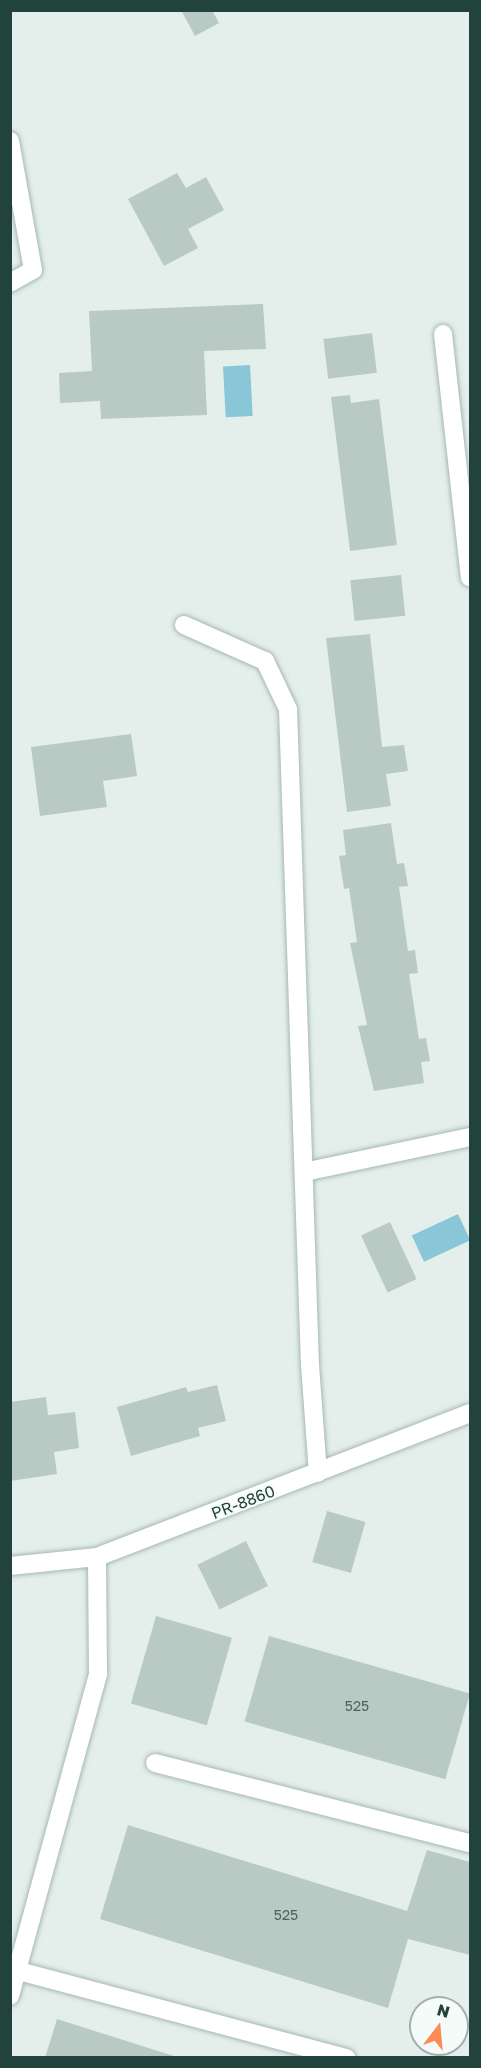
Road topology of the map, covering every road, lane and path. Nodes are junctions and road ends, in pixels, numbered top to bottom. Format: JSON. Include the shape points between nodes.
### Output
{"nodes":[{"id":1,"x":10,"y":141,"type":"edge"},
{"id":2,"x":10,"y":283,"type":"edge"},
{"id":3,"x":443,"y":334,"type":"dead end"},
{"id":4,"x":471,"y":578,"type":"edge"},
{"id":5,"x":184,"y":625,"type":"dead end"},
{"id":6,"x":471,"y":1137,"type":"edge"},
{"id":7,"x":303,"y":1172,"type":"junction"},
{"id":8,"x":471,"y":1413,"type":"edge"},
{"id":9,"x":318,"y":1473,"type":"junction"},
{"id":10,"x":97,"y":1557,"type":"junction"},
{"id":11,"x":10,"y":1566,"type":"edge"},
{"id":12,"x":156,"y":1763,"type":"dead end"},
{"id":13,"x":471,"y":1843,"type":"edge"},
{"id":14,"x":19,"y":1971,"type":"junction"},
{"id":15,"x":10,"y":1996,"type":"edge"},
{"id":16,"x":347,"y":2058,"type":"edge"}],
"edges":[{"from":1,"to":2,"type":"street","via":[[33,270]]},
{"from":3,"to":4,"type":"street"},
{"from":5,"to":7,"type":"street","via":[[265,661],[288,709]]},
{"from":6,"to":7,"type":"street"},
{"from":7,"to":9,"type":"street"},
{"from":8,"to":9,"type":"street","name":"PR-8860","number":"PR-8860"},
{"from":9,"to":10,"type":"street","name":"PR-8860","number":"PR-8860"},
{"from":10,"to":11,"type":"street","name":"PR-8860","number":"PR-8860"},
{"from":10,"to":14,"type":"street","via":[[98,1674]]},
{"from":12,"to":13,"type":"street"},
{"from":14,"to":15,"type":"street"},
{"from":14,"to":16,"type":"street"}]}
